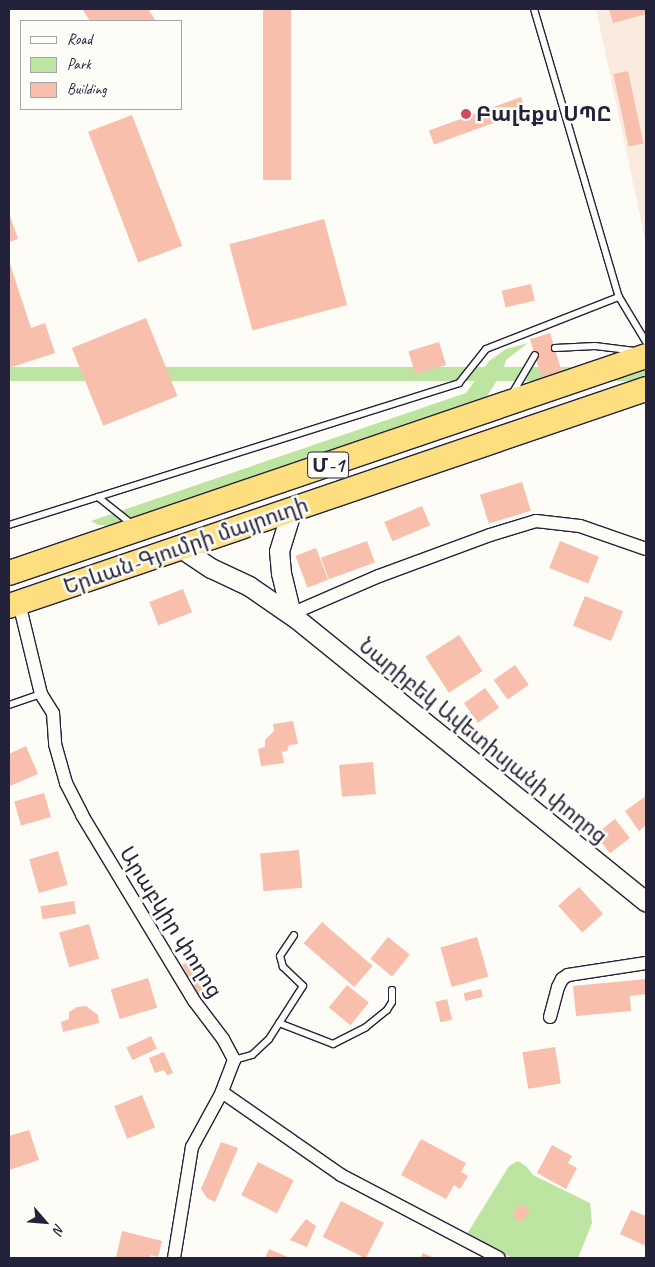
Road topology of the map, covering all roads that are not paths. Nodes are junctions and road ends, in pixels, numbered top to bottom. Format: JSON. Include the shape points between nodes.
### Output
{"nodes":[{"id":1,"x":534,"y":9,"type":"edge"},
{"id":2,"x":619,"y":297,"type":"junction"},
{"id":3,"x":646,"y":342,"type":"edge"},
{"id":4,"x":554,"y":348,"type":"dead end"},
{"id":5,"x":646,"y":354,"type":"edge"},
{"id":6,"x":535,"y":355,"type":"dead end"},
{"id":7,"x":646,"y":388,"type":"edge"},
{"id":8,"x":505,"y":406,"type":"junction"},
{"id":9,"x":98,"y":497,"type":"junction"},
{"id":10,"x":292,"y":510,"type":"junction"},
{"id":11,"x":9,"y":525,"type":"edge"},
{"id":12,"x":138,"y":529,"type":"junction"},
{"id":13,"x":181,"y":548,"type":"junction"},
{"id":14,"x":646,"y":549,"type":"edge"},
{"id":15,"x":9,"y":572,"type":"edge"},
{"id":16,"x":14,"y":605,"type":"edge"},
{"id":17,"x":290,"y":614,"type":"junction"},
{"id":18,"x":41,"y":694,"type":"junction"},
{"id":19,"x":9,"y":705,"type":"edge"},
{"id":20,"x":646,"y":902,"type":"edge"},
{"id":21,"x":294,"y":935,"type":"dead end"},
{"id":22,"x":646,"y":962,"type":"edge"},
{"id":23,"x":392,"y":990,"type":"dead end"},
{"id":24,"x":550,"y":1017,"type":"dead end"},
{"id":25,"x":279,"y":1023,"type":"junction"},
{"id":26,"x":234,"y":1060,"type":"junction"},
{"id":27,"x":222,"y":1092,"type":"junction"},
{"id":28,"x":174,"y":1258,"type":"edge"},
{"id":29,"x":499,"y":1258,"type":"edge"}],
"edges":[{"from":1,"to":2,"type":"lane"},
{"from":2,"to":3,"type":"lane"},
{"from":2,"to":9,"type":"lane","via":[[486,349],[459,383]]},
{"from":4,"to":5,"type":"lane","via":[[595,346]]},
{"from":5,"to":8,"type":"highway","name":"Երևան-Գյումրի մայրուղի","number":"Մ-1"},
{"from":6,"to":8,"type":"lane"},
{"from":7,"to":10,"type":"highway","name":"Երևան-Գյումրի մայրուղի","number":"Մ-1"},
{"from":8,"to":12,"type":"highway","name":"Երևան-Գյումրի մայրուղի","number":"Մ-1"},
{"from":9,"to":11,"type":"lane"},
{"from":9,"to":12,"type":"lane"},
{"from":10,"to":13,"type":"highway","name":"Երևան-Գյումրի մայրուղի","number":"Մ-1"},
{"from":10,"to":17,"type":"street","via":[[279,551]]},
{"from":12,"to":15,"type":"highway","name":"Երևան-Գյումրի մայրուղի","number":"Մ-1"},
{"from":13,"to":16,"type":"highway","name":"Երևան-Գյումրի մայրուղի","number":"Մ-1"},
{"from":13,"to":17,"type":"street","name":"Նարիբեկ Ավետիսյանի փողոց","via":[[211,568],[249,586]]},
{"from":14,"to":17,"type":"street","via":[[580,526],[536,521],[490,534]]},
{"from":16,"to":18,"type":"street","name":"Արաբկիր փողոց"},
{"from":17,"to":20,"type":"street","name":"Նարիբեկ Ավետիսյանի փողոց"},
{"from":18,"to":19,"type":"lane"},
{"from":18,"to":26,"type":"street","name":"Արաբկիր փողոց","via":[[53,713],[55,744],[66,783],[82,815],[195,1002],[223,1039]]},
{"from":21,"to":25,"type":"lane","via":[[280,956],[283,967],[303,986]]},
{"from":22,"to":24,"type":"street","via":[[568,975],[558,987]]},
{"from":23,"to":25,"type":"lane","via":[[392,1002],[387,1010],[366,1027],[333,1044]]},
{"from":25,"to":26,"type":"lane","via":[[252,1056]]},
{"from":26,"to":27,"type":"street"},
{"from":27,"to":28,"type":"street","via":[[192,1147]]},
{"from":27,"to":29,"type":"street","via":[[341,1175]]}]}
